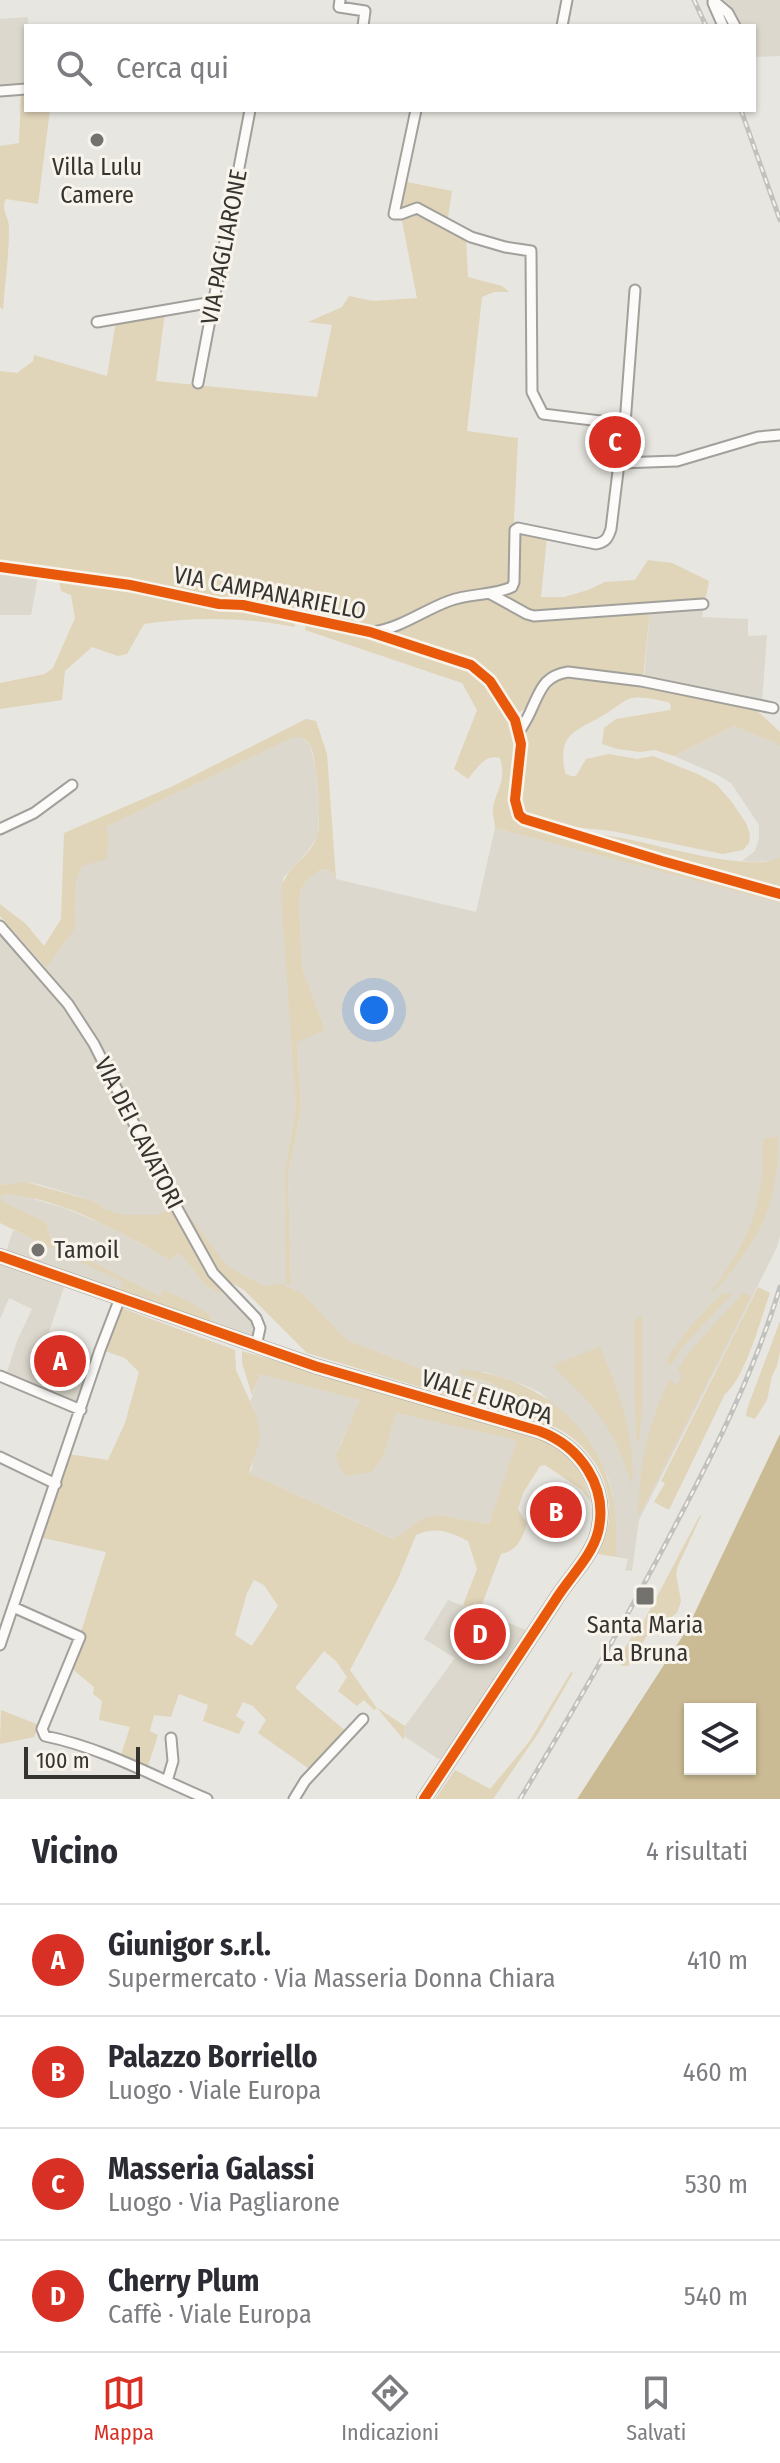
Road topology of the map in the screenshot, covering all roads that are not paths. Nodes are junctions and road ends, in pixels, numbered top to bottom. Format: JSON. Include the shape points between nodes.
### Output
{"nodes":[{"id":1,"x":340,"y":0,"type":"edge"},
{"id":2,"x":567,"y":0,"type":"edge"},
{"id":3,"x":712,"y":0,"type":"edge"},
{"id":4,"x":363,"y":24,"type":"edge"},
{"id":5,"x":562,"y":24,"type":"edge"},
{"id":6,"x":722,"y":24,"type":"edge"},
{"id":7,"x":734,"y":24,"type":"edge"},
{"id":8,"x":24,"y":89,"type":"edge"},
{"id":9,"x":0,"y":91,"type":"edge"},
{"id":10,"x":250,"y":112,"type":"edge"},
{"id":11,"x":416,"y":112,"type":"edge"},
{"id":12,"x":635,"y":290,"type":"dead end"},
{"id":13,"x":213,"y":302,"type":"junction"},
{"id":14,"x":97,"y":322,"type":"dead end"},
{"id":15,"x":198,"y":383,"type":"dead end"},
{"id":16,"x":780,"y":435,"type":"edge"},
{"id":17,"x":0,"y":567,"type":"edge"},
{"id":18,"x":489,"y":593,"type":"junction"},
{"id":19,"x":703,"y":604,"type":"dead end"},
{"id":20,"x":370,"y":632,"type":"junction"},
{"id":21,"x":773,"y":708,"type":"dead end"},
{"id":22,"x":519,"y":732,"type":"junction"},
{"id":23,"x":72,"y":785,"type":"dead end"},
{"id":24,"x":0,"y":829,"type":"edge"},
{"id":25,"x":780,"y":894,"type":"edge"},
{"id":26,"x":0,"y":926,"type":"edge"},
{"id":27,"x":0,"y":1256,"type":"edge"},
{"id":28,"x":120,"y":1298,"type":"junction"},
{"id":29,"x":256,"y":1346,"type":"junction"},
{"id":30,"x":0,"y":1376,"type":"edge"},
{"id":31,"x":81,"y":1410,"type":"junction"},
{"id":32,"x":0,"y":1457,"type":"edge"},
{"id":33,"x":56,"y":1484,"type":"junction"},
{"id":34,"x":13,"y":1607,"type":"junction"},
{"id":35,"x":4,"y":1625,"type":"edge"},
{"id":36,"x":0,"y":1645,"type":"edge"},
{"id":37,"x":363,"y":1719,"type":"dead end"},
{"id":38,"x":171,"y":1738,"type":"dead end"},
{"id":39,"x":167,"y":1781,"type":"junction"},
{"id":40,"x":207,"y":1799,"type":"edge"},
{"id":41,"x":294,"y":1799,"type":"edge"},
{"id":42,"x":424,"y":1799,"type":"edge"}],
"edges":[{"from":1,"to":4,"type":"street","via":[[339,7],[365,11]]},
{"from":2,"to":5,"type":"street"},
{"from":3,"to":6,"type":"street"},
{"from":3,"to":7,"type":"street"},
{"from":8,"to":9,"type":"street"},
{"from":10,"to":13,"type":"street","name":"VIA PAGLIARONE"},
{"from":11,"to":12,"type":"street","via":[[394,214],[417,208],[471,237],[531,251],[532,392],[543,414],[625,424]]},
{"from":13,"to":14,"type":"street"},
{"from":13,"to":15,"type":"street","name":"VIA PAGLIARONE"},
{"from":16,"to":18,"type":"street","via":[[677,461],[619,463],[611,529],[603,543],[518,528],[512,587]]},
{"from":17,"to":20,"type":"street","name":"VIA CAMPANARIELLO","via":[[130,585]]},
{"from":18,"to":19,"type":"street","via":[[534,616]]},
{"from":18,"to":20,"type":"street","via":[[448,601]]},
{"from":20,"to":22,"type":"street","name":"VIA CAMPANARIELLO","via":[[471,665],[490,681]]},
{"from":21,"to":22,"type":"street","name":"VIA CAMPANARIELLO","via":[[568,672],[542,685]]},
{"from":22,"to":25,"type":"street","name":"VIA CAMPANARIELLO","via":[[515,800],[524,819]]},
{"from":23,"to":24,"type":"street","via":[[34,813]]},
{"from":26,"to":29,"type":"street","name":"VIA DEI CAVATORI","via":[[68,1004],[94,1044],[213,1273],[256,1318]]},
{"from":27,"to":28,"type":"street","name":"VIALE EUROPA"},
{"from":28,"to":29,"type":"street","name":"VIALE EUROPA"},
{"from":28,"to":31,"type":"street"},
{"from":29,"to":42,"type":"street","name":"VIALE EUROPA","via":[[545,1433],[575,1453],[595,1482],[600,1509],[594,1544]]},
{"from":30,"to":31,"type":"street"},
{"from":31,"to":33,"type":"street"},
{"from":32,"to":33,"type":"street"},
{"from":33,"to":34,"type":"street"},
{"from":34,"to":35,"type":"street"},
{"from":34,"to":39,"type":"street","via":[[80,1637],[42,1729],[45,1736],[79,1743]]},
{"from":35,"to":36,"type":"street"},
{"from":37,"to":41,"type":"street"},
{"from":38,"to":39,"type":"street","via":[[173,1761]]},
{"from":39,"to":40,"type":"street"}]}
